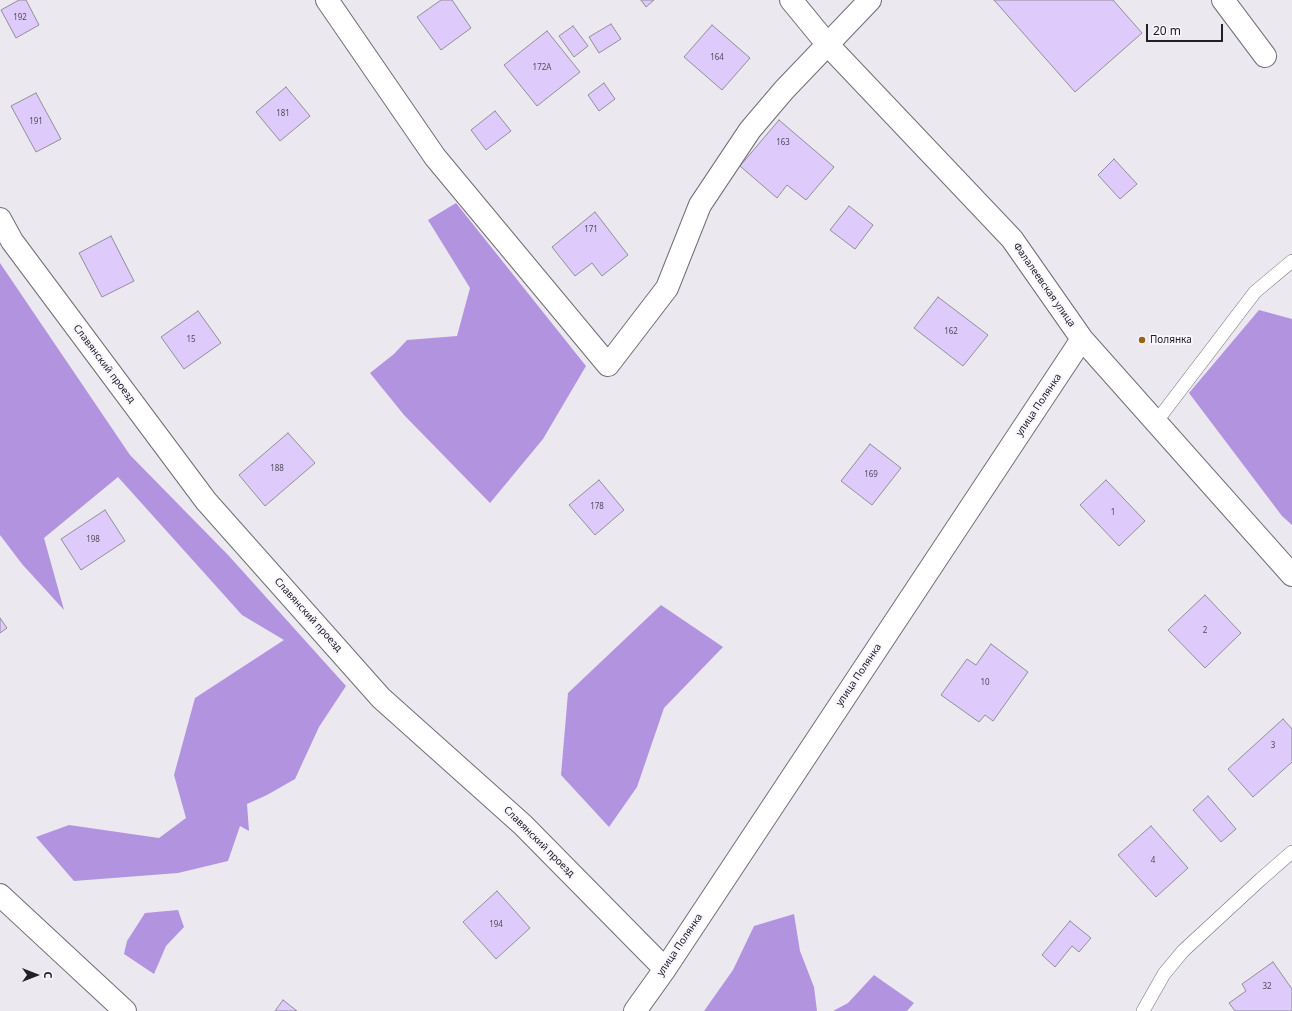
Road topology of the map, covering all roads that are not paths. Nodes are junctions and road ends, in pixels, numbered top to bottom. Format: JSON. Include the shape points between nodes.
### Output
{"nodes":[{"id":1,"x":327,"y":0,"type":"edge"},
{"id":2,"x":791,"y":0,"type":"edge"},
{"id":3,"x":870,"y":0,"type":"edge"},
{"id":4,"x":1223,"y":0,"type":"edge"},
{"id":5,"x":828,"y":46,"type":"junction"},
{"id":6,"x":1265,"y":56,"type":"dead end"},
{"id":7,"x":0,"y":219,"type":"edge"},
{"id":8,"x":1292,"y":261,"type":"edge"},
{"id":9,"x":1082,"y":339,"type":"junction"},
{"id":10,"x":1156,"y":422,"type":"junction"},
{"id":11,"x":1292,"y":575,"type":"edge"},
{"id":12,"x":1292,"y":852,"type":"edge"},
{"id":13,"x":0,"y":895,"type":"edge"},
{"id":14,"x":664,"y":969,"type":"junction"},
{"id":15,"x":125,"y":1011,"type":"edge"},
{"id":16,"x":635,"y":1011,"type":"edge"},
{"id":17,"x":1143,"y":1011,"type":"edge"}],
"edges":[{"from":1,"to":5,"type":"street","via":[[435,157],[608,364],[667,288],[700,205],[750,130],[784,90]]},
{"from":2,"to":5,"type":"street","name":"Фалалеевская улица"},
{"from":3,"to":5,"type":"street"},
{"from":4,"to":6,"type":"street"},
{"from":5,"to":9,"type":"street","name":"Фалалеевская улица","via":[[1012,239]]},
{"from":7,"to":14,"type":"street","name":"Славянский проезд","via":[[12,241],[211,507],[381,698],[523,825]]},
{"from":8,"to":10,"type":"lane","via":[[1255,292]]},
{"from":9,"to":10,"type":"street","name":"Фалалеевская улица"},
{"from":9,"to":14,"type":"street","name":"улица Полянка"},
{"from":10,"to":11,"type":"street","name":"Фалалеевская улица"},
{"from":12,"to":17,"type":"lane","via":[[1183,951],[1164,974]]},
{"from":13,"to":15,"type":"street"},
{"from":14,"to":16,"type":"street","name":"улица Полянка"}]}
